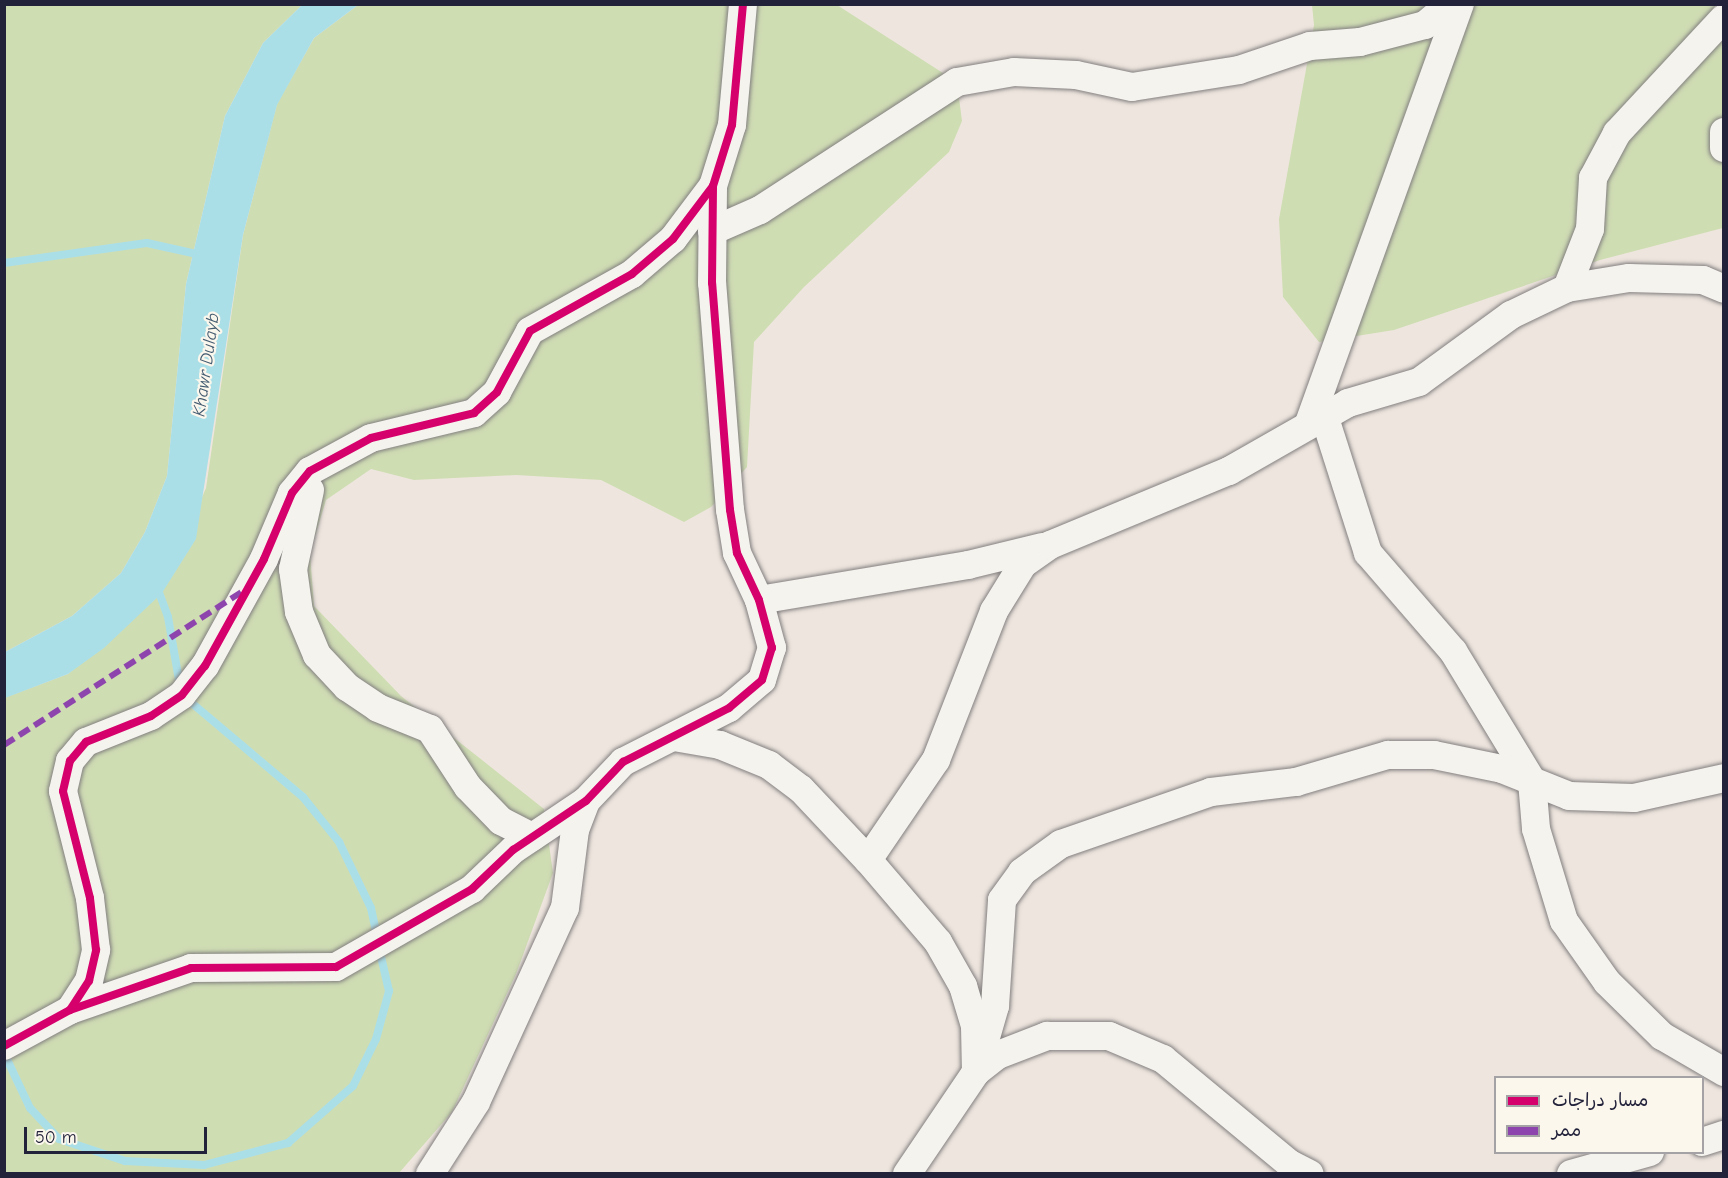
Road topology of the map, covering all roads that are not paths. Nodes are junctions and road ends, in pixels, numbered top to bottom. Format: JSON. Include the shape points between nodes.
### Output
{"nodes":[{"id":1,"x":743,"y":4,"type":"edge"},
{"id":2,"x":1450,"y":4,"type":"edge"},
{"id":3,"x":1460,"y":4,"type":"edge"},
{"id":4,"x":1722,"y":17,"type":"edge"},
{"id":5,"x":1724,"y":132,"type":"edge"},
{"id":6,"x":1724,"y":148,"type":"edge"},
{"id":7,"x":713,"y":186,"type":"junction"},
{"id":8,"x":712,"y":231,"type":"junction"},
{"id":9,"x":1567,"y":288,"type":"junction"},
{"id":10,"x":1724,"y":289,"type":"edge"},
{"id":11,"x":1317,"y":419,"type":"junction"},
{"id":12,"x":320,"y":464,"type":"junction"},
{"id":13,"x":1050,"y":545,"type":"junction"},
{"id":14,"x":759,"y":600,"type":"junction"},
{"id":15,"x":674,"y":737,"type":"junction"},
{"id":16,"x":1724,"y":778,"type":"edge"},
{"id":17,"x":1532,"y":781,"type":"junction"},
{"id":18,"x":586,"y":801,"type":"junction"},
{"id":19,"x":531,"y":837,"type":"junction"},
{"id":20,"x":868,"y":860,"type":"junction"},
{"id":21,"x":70,"y":1010,"type":"junction"},
{"id":22,"x":4,"y":1046,"type":"edge"},
{"id":23,"x":976,"y":1072,"type":"junction"},
{"id":24,"x":1724,"y":1072,"type":"edge"},
{"id":25,"x":1724,"y":1135,"type":"edge"},
{"id":26,"x":1704,"y":1141,"type":"edge"},
{"id":27,"x":1642,"y":1154,"type":"edge"},
{"id":28,"x":430,"y":1173,"type":"edge"},
{"id":29,"x":907,"y":1173,"type":"edge"},
{"id":30,"x":1310,"y":1173,"type":"edge"},
{"id":31,"x":1571,"y":1173,"type":"edge"}],
"edges":[{"from":1,"to":7,"type":"street","via":[[732,125]]},
{"from":2,"to":8,"type":"street","via":[[1425,25],[1371,39],[1310,46],[1239,70],[1142,85],[1014,72],[957,82],[760,210]]},
{"from":3,"to":11,"type":"street"},
{"from":4,"to":9,"type":"street","via":[[1617,133],[1593,178],[1590,230]]},
{"from":5,"to":6,"type":"street"},
{"from":7,"to":8,"type":"street"},
{"from":7,"to":12,"type":"street","via":[[673,240],[632,274],[530,332],[496,392],[474,413],[371,438]]},
{"from":8,"to":14,"type":"street","via":[[730,510],[737,554]]},
{"from":9,"to":10,"type":"street","via":[[1629,278],[1703,280]]},
{"from":9,"to":11,"type":"street","via":[[1511,315],[1419,382]]},
{"from":11,"to":13,"type":"street","via":[[1229,471]]},
{"from":11,"to":17,"type":"street","via":[[1368,553],[1453,651]]},
{"from":12,"to":19,"type":"street","via":[[301,510],[293,569],[299,612],[317,655],[347,687],[378,708],[430,729],[468,787],[501,821]]},
{"from":12,"to":21,"type":"street","via":[[292,493],[264,559],[205,666],[182,694],[151,716],[86,742],[70,761],[63,791],[90,898],[96,950],[89,981]]},
{"from":13,"to":14,"type":"street","via":[[968,566]]},
{"from":13,"to":20,"type":"street","via":[[1023,564],[994,611],[936,760]]},
{"from":14,"to":15,"type":"street","via":[[772,648],[762,680],[729,708]]},
{"from":15,"to":18,"type":"street","via":[[623,762]]},
{"from":15,"to":20,"type":"street","via":[[720,745],[769,765],[801,789]]},
{"from":16,"to":17,"type":"street","via":[[1634,798],[1569,796]]},
{"from":17,"to":23,"type":"street","via":[[1434,755],[1388,755],[1296,782],[1211,792],[1061,844],[1022,872],[1002,900],[995,1006]]},
{"from":17,"to":24,"type":"street","via":[[1536,829],[1564,921],[1608,982],[1662,1036]]},
{"from":18,"to":19,"type":"street"},
{"from":18,"to":28,"type":"street","via":[[575,830],[565,908],[476,1101]]},
{"from":19,"to":21,"type":"street","via":[[472,889],[336,967],[191,968]]},
{"from":20,"to":23,"type":"street","via":[[938,942],[963,986],[975,1026]]},
{"from":21,"to":22,"type":"street"},
{"from":23,"to":29,"type":"street"},
{"from":23,"to":30,"type":"street","via":[[998,1055],[1047,1036],[1110,1036],[1163,1059],[1290,1164]]},
{"from":25,"to":26,"type":"street"},
{"from":27,"to":31,"type":"street"}]}
